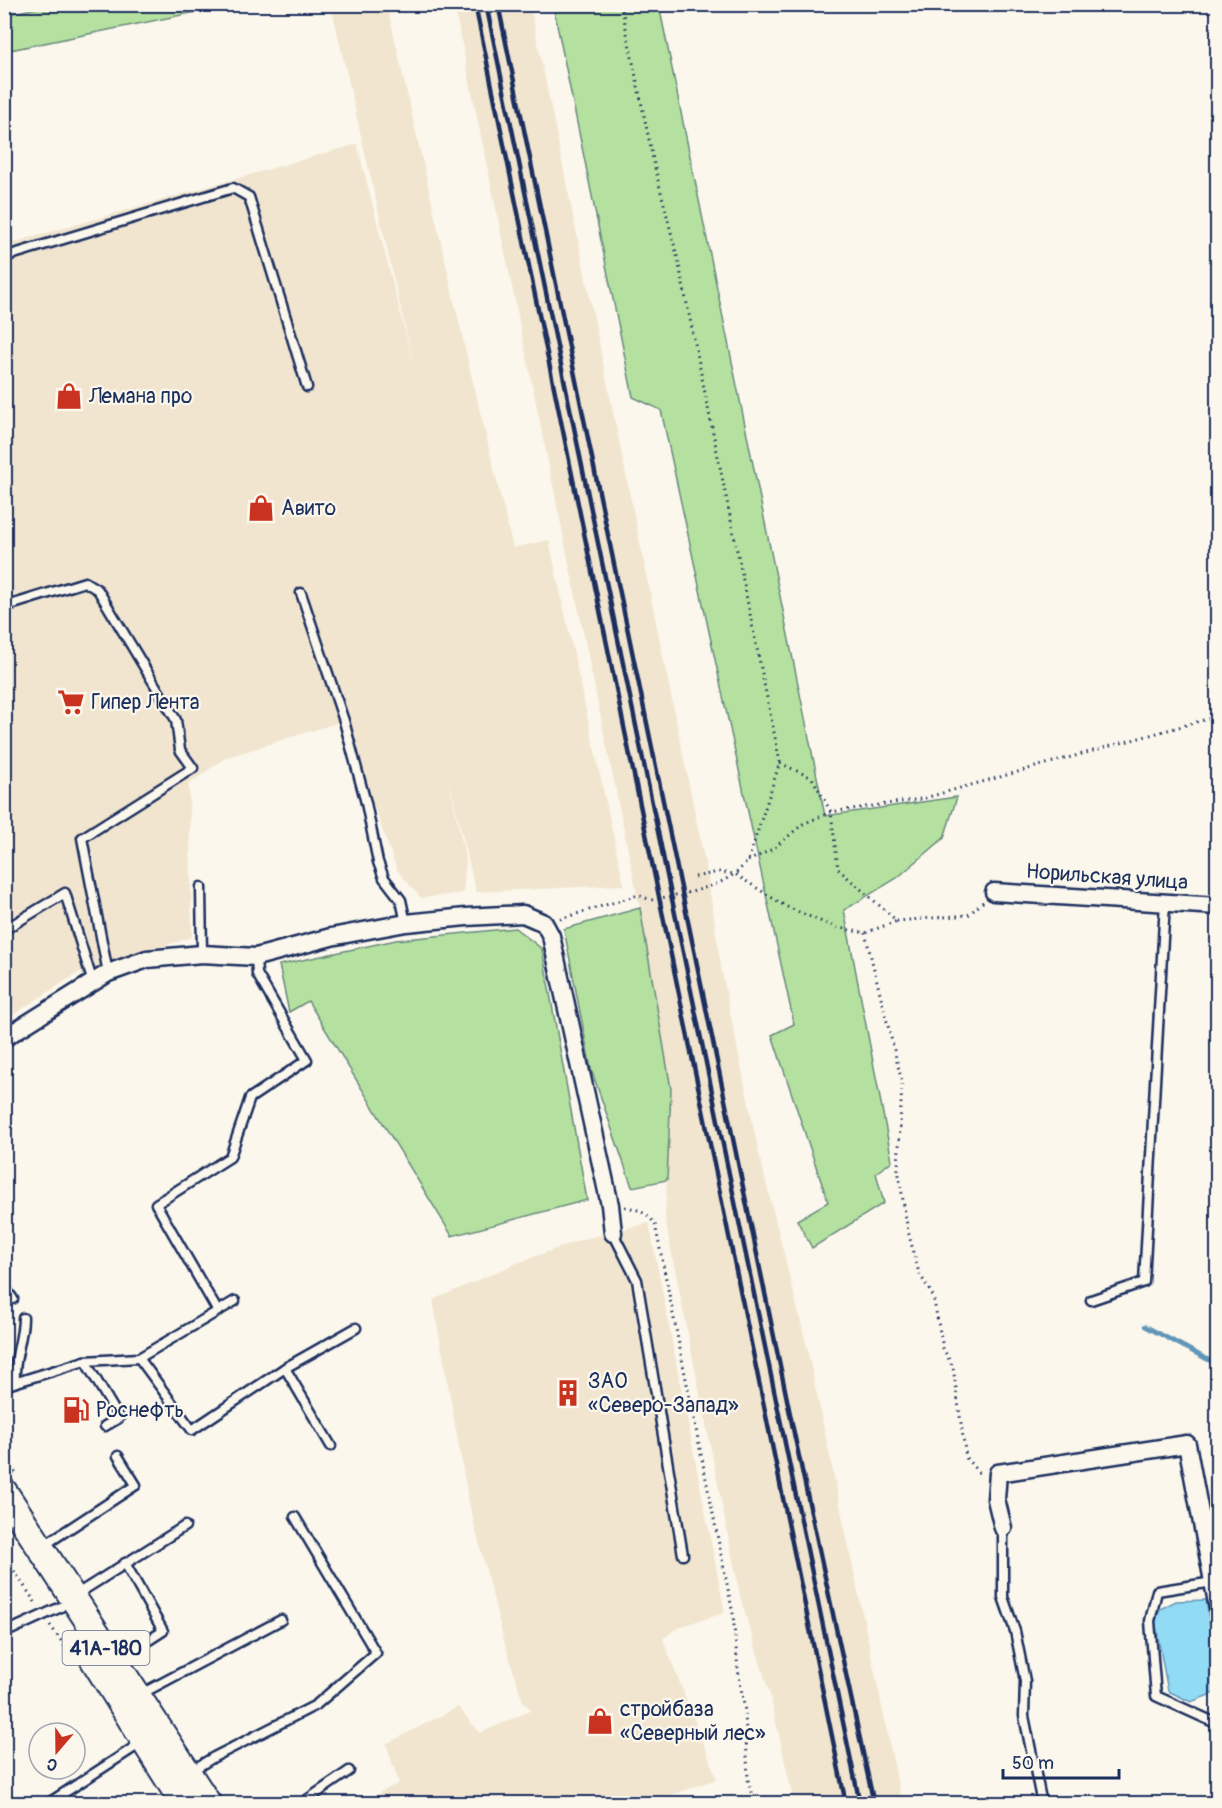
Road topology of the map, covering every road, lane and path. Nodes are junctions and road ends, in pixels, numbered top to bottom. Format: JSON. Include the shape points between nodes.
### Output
{"nodes":[{"id":1,"x":621,"y":4,"type":"edge"},
{"id":2,"x":4,"y":257,"type":"edge"},
{"id":3,"x":307,"y":387,"type":"dead end"},
{"id":4,"x":301,"y":593,"type":"dead end"},
{"id":5,"x":4,"y":607,"type":"edge"},
{"id":6,"x":1218,"y":716,"type":"edge"},
{"id":7,"x":780,"y":762,"type":"junction"},
{"id":8,"x":831,"y":812,"type":"junction"},
{"id":9,"x":748,"y":861,"type":"junction"},
{"id":10,"x":735,"y":874,"type":"junction"},
{"id":11,"x":695,"y":877,"type":"dead end"},
{"id":12,"x":201,"y":887,"type":"dead end"},
{"id":13,"x":994,"y":892,"type":"joint"},
{"id":14,"x":647,"y":894,"type":"dead end"},
{"id":15,"x":638,"y":895,"type":"junction"},
{"id":16,"x":1165,"y":902,"type":"junction"},
{"id":17,"x":1218,"y":906,"type":"edge"},
{"id":18,"x":897,"y":921,"type":"junction"},
{"id":19,"x":406,"y":923,"type":"junction"},
{"id":20,"x":544,"y":923,"type":"junction"},
{"id":21,"x":4,"y":930,"type":"edge"},
{"id":22,"x":866,"y":933,"type":"junction"},
{"id":23,"x":202,"y":954,"type":"junction"},
{"id":24,"x":256,"y":957,"type":"junction"},
{"id":25,"x":108,"y":973,"type":"junction"},
{"id":26,"x":93,"y":982,"type":"junction"},
{"id":27,"x":4,"y":1038,"type":"edge"},
{"id":28,"x":609,"y":1200,"type":"junction"},
{"id":29,"x":613,"y":1233,"type":"joint"},
{"id":30,"x":4,"y":1286,"type":"edge"},
{"id":31,"x":12,"y":1299,"type":"dead end"},
{"id":32,"x":1091,"y":1300,"type":"dead end"},
{"id":33,"x":235,"y":1301,"type":"dead end"},
{"id":34,"x":217,"y":1310,"type":"junction"},
{"id":35,"x":23,"y":1318,"type":"dead end"},
{"id":36,"x":356,"y":1328,"type":"dead end"},
{"id":37,"x":139,"y":1358,"type":"junction"},
{"id":38,"x":85,"y":1361,"type":"junction"},
{"id":39,"x":285,"y":1368,"type":"junction"},
{"id":40,"x":15,"y":1381,"type":"junction"},
{"id":41,"x":4,"y":1386,"type":"edge"},
{"id":42,"x":105,"y":1426,"type":"dead end"},
{"id":43,"x":331,"y":1446,"type":"dead end"},
{"id":44,"x":118,"y":1456,"type":"dead end"},
{"id":45,"x":4,"y":1457,"type":"edge"},
{"id":46,"x":998,"y":1473,"type":"junction"},
{"id":47,"x":11,"y":1484,"type":"edge"},
{"id":48,"x":295,"y":1517,"type":"dead end"},
{"id":49,"x":4,"y":1521,"type":"edge"},
{"id":50,"x":185,"y":1526,"type":"dead end"},
{"id":51,"x":1002,"y":1528,"type":"joint"},
{"id":52,"x":40,"y":1548,"type":"junction"},
{"id":53,"x":683,"y":1555,"type":"dead end"},
{"id":54,"x":4,"y":1556,"type":"edge"},
{"id":55,"x":125,"y":1563,"type":"junction"},
{"id":56,"x":16,"y":1574,"type":"dead end"},
{"id":57,"x":1213,"y":1582,"type":"junction"},
{"id":58,"x":67,"y":1602,"type":"junction"},
{"id":59,"x":1218,"y":1608,"type":"edge"},
{"id":60,"x":281,"y":1620,"type":"dead end"},
{"id":61,"x":4,"y":1634,"type":"edge"},
{"id":62,"x":115,"y":1661,"type":"junction"},
{"id":63,"x":138,"y":1696,"type":"junction"},
{"id":64,"x":1218,"y":1724,"type":"edge"},
{"id":65,"x":144,"y":1741,"type":"junction"},
{"id":66,"x":349,"y":1771,"type":"dead end"},
{"id":67,"x":189,"y":1773,"type":"junction"},
{"id":68,"x":47,"y":1803,"type":"edge"},
{"id":69,"x":184,"y":1803,"type":"edge"},
{"id":70,"x":208,"y":1803,"type":"edge"},
{"id":71,"x":301,"y":1803,"type":"edge"},
{"id":72,"x":754,"y":1803,"type":"edge"},
{"id":73,"x":1042,"y":1803,"type":"edge"}],
"edges":[{"from":1,"to":7,"type":"path","via":[[678,260]]},
{"from":2,"to":3,"type":"lane","via":[[233,188],[249,197]]},
{"from":4,"to":19,"type":"lane","via":[[344,721],[378,862],[384,878],[401,900]]},
{"from":5,"to":25,"type":"lane","via":[[85,582],[98,590],[176,720],[180,750],[193,768],[82,838]]},
{"from":6,"to":8,"type":"path","via":[[921,799]]},
{"from":7,"to":8,"type":"path","via":[[813,778]]},
{"from":7,"to":9,"type":"path"},
{"from":8,"to":9,"type":"path","via":[[803,824],[773,849]]},
{"from":8,"to":18,"type":"path","via":[[838,869]]},
{"from":9,"to":10,"type":"path"},
{"from":10,"to":11,"type":"path","via":[[718,872]]},
{"from":10,"to":15,"type":"path","via":[[695,891],[651,900]]},
{"from":10,"to":22,"type":"path","via":[[785,906],[834,927]]},
{"from":12,"to":23,"type":"lane"},
{"from":13,"to":16,"type":"street","name":"Норильская улица"},
{"from":13,"to":18,"type":"path","via":[[968,915]]},
{"from":14,"to":15,"type":"path"},
{"from":15,"to":20,"type":"path"},
{"from":16,"to":17,"type":"street","name":"Норильская улица"},
{"from":16,"to":32,"type":"lane","via":[[1144,1282]]},
{"from":18,"to":22,"type":"path"},
{"from":19,"to":20,"type":"street","via":[[523,914]]},
{"from":19,"to":24,"type":"street","via":[[331,936]]},
{"from":20,"to":28,"type":"street","via":[[551,936]]},
{"from":21,"to":26,"type":"lane","via":[[65,893]]},
{"from":22,"to":46,"type":"path","via":[[902,1082],[898,1169],[911,1242],[919,1274],[933,1296],[943,1348],[953,1367],[966,1458],[978,1472]]},
{"from":23,"to":24,"type":"street"},
{"from":23,"to":25,"type":"street","via":[[147,959]]},
{"from":24,"to":34,"type":"lane","via":[[257,974],[307,1060],[250,1098],[230,1157],[156,1204]]},
{"from":25,"to":26,"type":"street"},
{"from":26,"to":27,"type":"street"},
{"from":28,"to":29,"type":"street"},
{"from":28,"to":72,"type":"path","via":[[642,1212],[655,1224],[733,1614],[745,1711],[748,1780]]},
{"from":29,"to":53,"type":"lane","via":[[637,1280]]},
{"from":30,"to":31,"type":"lane"},
{"from":33,"to":34,"type":"lane"},
{"from":34,"to":37,"type":"lane"},
{"from":35,"to":40,"type":"lane"},
{"from":36,"to":39,"type":"lane"},
{"from":37,"to":38,"type":"lane"},
{"from":37,"to":39,"type":"lane","via":[[192,1430]]},
{"from":38,"to":40,"type":"lane"},
{"from":38,"to":42,"type":"lane","via":[[119,1418]]},
{"from":39,"to":43,"type":"lane"},
{"from":40,"to":41,"type":"lane"},
{"from":44,"to":52,"type":"lane","via":[[136,1485]]},
{"from":45,"to":47,"type":"path"},
{"from":46,"to":51,"type":"street","via":[[996,1498]]},
{"from":46,"to":57,"type":"street","via":[[1187,1444]]},
{"from":47,"to":52,"type":"main road","number":"41А-180"},
{"from":48,"to":67,"type":"lane","via":[[376,1653],[316,1705]]},
{"from":49,"to":58,"type":"main road","number":"41А-180"},
{"from":50,"to":55,"type":"lane"},
{"from":51,"to":73,"type":"lane","via":[[1003,1597],[1025,1681],[1024,1716]]},
{"from":52,"to":58,"type":"main road","number":"41А-180"},
{"from":54,"to":56,"type":"path"},
{"from":55,"to":58,"type":"lane"},
{"from":55,"to":62,"type":"lane","via":[[163,1631]]},
{"from":57,"to":59,"type":"street"},
{"from":57,"to":64,"type":"lane","via":[[1157,1591],[1150,1621],[1156,1696]]},
{"from":58,"to":61,"type":"lane"},
{"from":58,"to":62,"type":"main road","number":"41А-180"},
{"from":58,"to":65,"type":"main road","number":"41А-180"},
{"from":60,"to":63,"type":"lane"},
{"from":62,"to":63,"type":"main road","number":"41А-180"},
{"from":63,"to":67,"type":"main road","number":"41А-180"},
{"from":65,"to":68,"type":"lane"},
{"from":65,"to":69,"type":"main road","number":"41А-180"},
{"from":66,"to":71,"type":"lane"},
{"from":67,"to":70,"type":"main road","number":"41А-180"}]}
